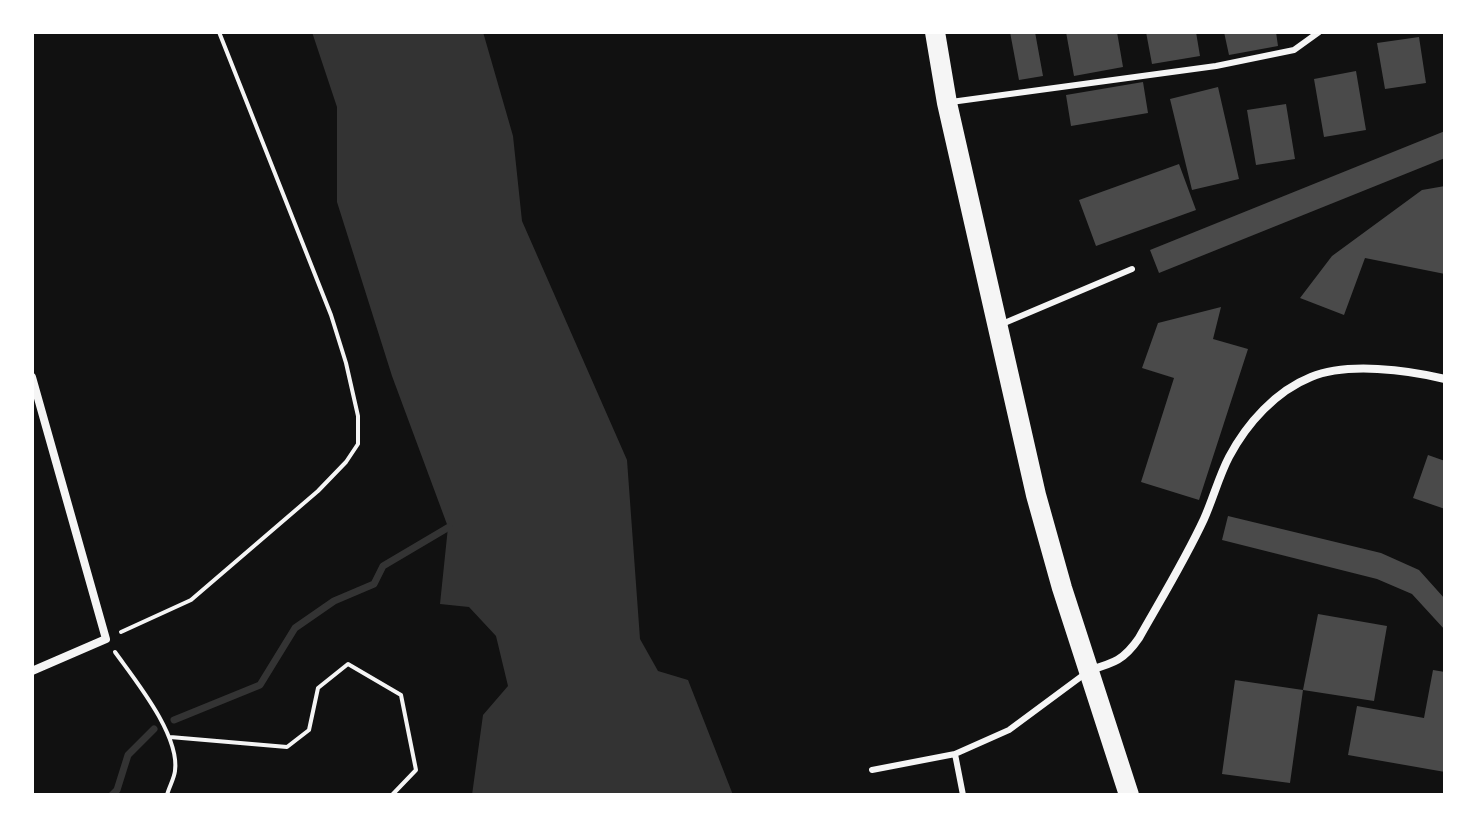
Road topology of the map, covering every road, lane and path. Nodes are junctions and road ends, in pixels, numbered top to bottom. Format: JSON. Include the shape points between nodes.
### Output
{"nodes":[{"id":1,"x":219,"y":32,"type":"edge"},
{"id":2,"x":935,"y":32,"type":"edge"},
{"id":3,"x":1319,"y":32,"type":"edge"},
{"id":4,"x":947,"y":103,"type":"junction"},
{"id":5,"x":1132,"y":269,"type":"dead end"},
{"id":6,"x":998,"y":326,"type":"junction"},
{"id":7,"x":32,"y":377,"type":"edge"},
{"id":8,"x":1445,"y":379,"type":"edge"},
{"id":9,"x":106,"y":639,"type":"junction"},
{"id":10,"x":32,"y":671,"type":"edge"},
{"id":11,"x":1089,"y":671,"type":"junction"},
{"id":12,"x":170,"y":737,"type":"junction"},
{"id":13,"x":955,"y":754,"type":"junction"},
{"id":14,"x":872,"y":770,"type":"dead end"},
{"id":15,"x":167,"y":795,"type":"edge"},
{"id":16,"x":392,"y":795,"type":"edge"},
{"id":17,"x":963,"y":795,"type":"edge"},
{"id":18,"x":1129,"y":795,"type":"edge"}],
"edges":[{"from":1,"to":9,"type":"path","via":[[331,315],[358,416],[358,444],[318,491],[191,600]]},
{"from":2,"to":4,"type":"highway"},
{"from":3,"to":4,"type":"lane","via":[[1294,50],[1216,66]]},
{"from":4,"to":6,"type":"highway"},
{"from":5,"to":6,"type":"lane"},
{"from":6,"to":11,"type":"highway","via":[[1036,495]]},
{"from":7,"to":9,"type":"street"},
{"from":8,"to":11,"type":"street","via":[[1398,370],[1349,369],[1312,376],[1275,398],[1228,458],[1204,520],[1129,653]]},
{"from":9,"to":10,"type":"street"},
{"from":9,"to":12,"type":"path"},
{"from":11,"to":13,"type":"lane","via":[[1009,730]]},
{"from":11,"to":18,"type":"highway"},
{"from":12,"to":15,"type":"path","via":[[176,769]]},
{"from":12,"to":16,"type":"path","via":[[287,747],[309,730],[318,688],[348,664],[401,695],[416,770]]},
{"from":13,"to":14,"type":"lane"},
{"from":13,"to":17,"type":"lane"}]}
